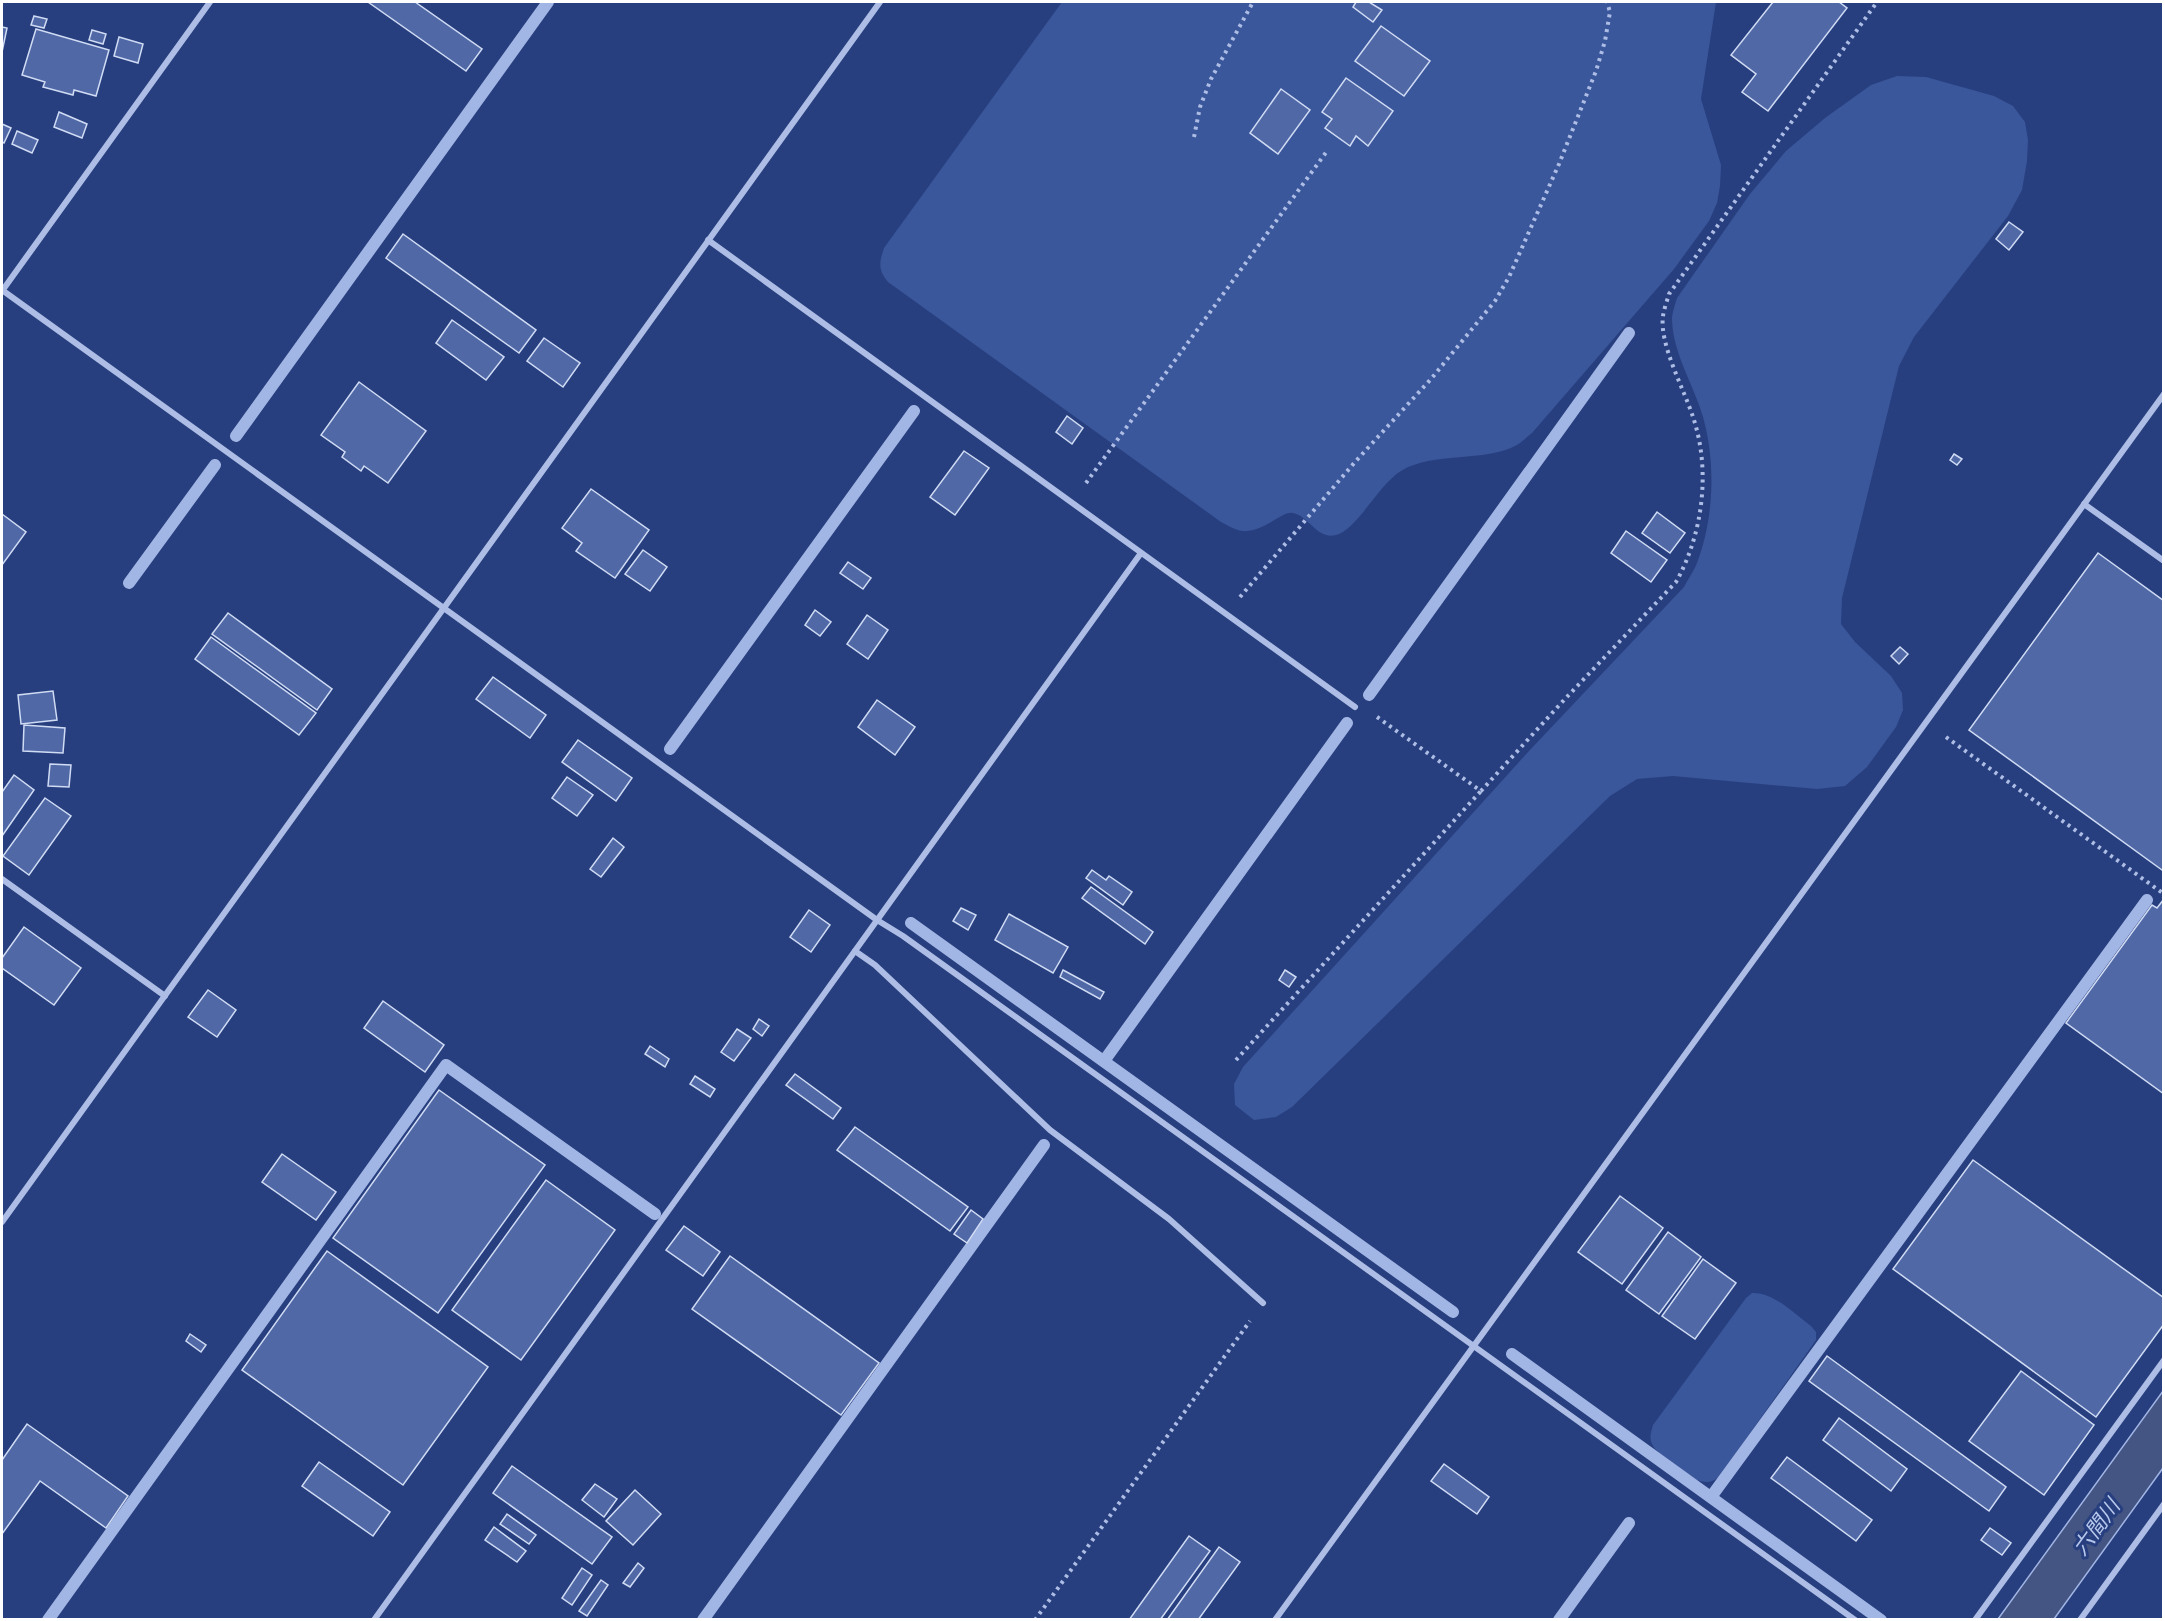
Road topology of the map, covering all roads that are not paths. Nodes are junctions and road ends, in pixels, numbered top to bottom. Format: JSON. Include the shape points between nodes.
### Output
{"nodes":[{"id":1,"x":210,"y":2,"type":"edge"},
{"id":2,"x":880,"y":2,"type":"edge"},
{"id":3,"x":708,"y":240,"type":"junction"},
{"id":4,"x":2,"y":291,"type":"edge"},
{"id":5,"x":2163,"y":394,"type":"edge"},
{"id":6,"x":2084,"y":504,"type":"junction"},
{"id":7,"x":1141,"y":553,"type":"junction"},
{"id":8,"x":2163,"y":561,"type":"edge"},
{"id":9,"x":444,"y":608,"type":"junction"},
{"id":10,"x":1355,"y":707,"type":"road end"},
{"id":11,"x":2,"y":879,"type":"edge"},
{"id":12,"x":877,"y":920,"type":"junction"},
{"id":13,"x":855,"y":951,"type":"junction"},
{"id":14,"x":165,"y":996,"type":"junction"},
{"id":15,"x":2,"y":1222,"type":"edge"},
{"id":16,"x":1263,"y":1303,"type":"road end"},
{"id":17,"x":1474,"y":1345,"type":"junction"},
{"id":18,"x":2163,"y":1360,"type":"edge"},
{"id":19,"x":2163,"y":1504,"type":"edge"},
{"id":20,"x":374,"y":1620,"type":"edge"},
{"id":21,"x":1275,"y":1620,"type":"edge"},
{"id":22,"x":1855,"y":1620,"type":"edge"},
{"id":23,"x":1975,"y":1620,"type":"edge"},
{"id":24,"x":2080,"y":1620,"type":"edge"}],
"edges":[{"from":1,"to":4,"type":"street"},
{"from":2,"to":3,"type":"street"},
{"from":3,"to":7,"type":"street"},
{"from":3,"to":9,"type":"street"},
{"from":4,"to":9,"type":"street"},
{"from":5,"to":6,"type":"street"},
{"from":6,"to":8,"type":"street"},
{"from":6,"to":17,"type":"street"},
{"from":7,"to":10,"type":"street"},
{"from":7,"to":12,"type":"street"},
{"from":9,"to":12,"type":"street"},
{"from":9,"to":14,"type":"street"},
{"from":11,"to":14,"type":"street"},
{"from":12,"to":13,"type":"street"},
{"from":12,"to":17,"type":"street"},
{"from":13,"to":16,"type":"street","via":[[875,965],[1050,1130],[1169,1219]]},
{"from":13,"to":20,"type":"street"},
{"from":14,"to":15,"type":"street"},
{"from":17,"to":21,"type":"street"},
{"from":17,"to":22,"type":"street"},
{"from":18,"to":23,"type":"street"},
{"from":19,"to":24,"type":"street"}]}
